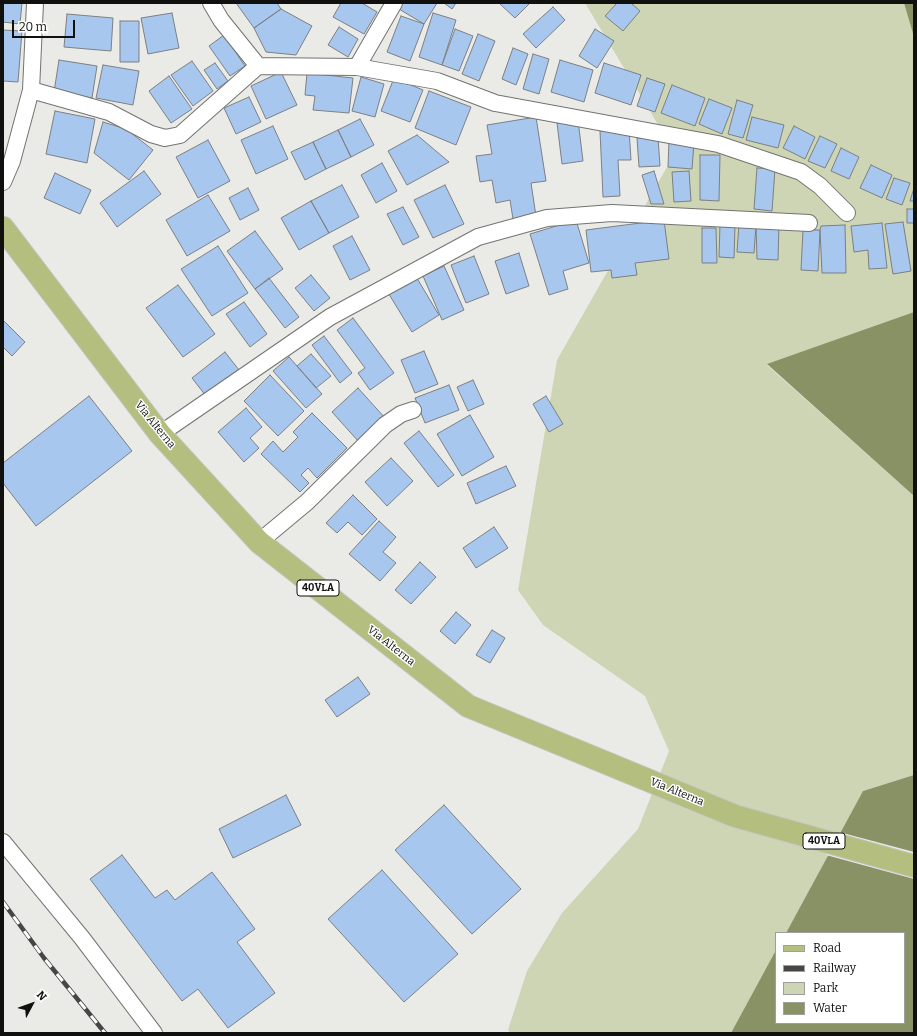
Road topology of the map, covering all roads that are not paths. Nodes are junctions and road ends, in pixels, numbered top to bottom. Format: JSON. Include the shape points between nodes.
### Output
{"nodes":[{"id":1,"x":35,"y":3,"type":"edge"},
{"id":2,"x":210,"y":3,"type":"edge"},
{"id":3,"x":394,"y":3,"type":"edge"},
{"id":4,"x":258,"y":66,"type":"junction"},
{"id":5,"x":356,"y":66,"type":"junction"},
{"id":6,"x":31,"y":90,"type":"junction"},
{"id":7,"x":3,"y":182,"type":"edge"},
{"id":8,"x":847,"y":213,"type":"dead end"},
{"id":9,"x":809,"y":223,"type":"dead end"},
{"id":10,"x":3,"y":228,"type":"edge"},
{"id":11,"x":413,"y":410,"type":"dead end"},
{"id":12,"x":160,"y":434,"type":"junction"},
{"id":13,"x":259,"y":542,"type":"junction"},
{"id":14,"x":3,"y":842,"type":"edge"},
{"id":15,"x":914,"y":866,"type":"edge"},
{"id":16,"x":154,"y":1033,"type":"edge"}],
"edges":[{"from":1,"to":6,"type":"street"},
{"from":2,"to":4,"type":"street"},
{"from":3,"to":5,"type":"street"},
{"from":4,"to":5,"type":"street"},
{"from":4,"to":6,"type":"street","via":[[180,135],[165,138],[151,134],[109,112]]},
{"from":5,"to":8,"type":"street","via":[[437,80],[495,103],[718,144],[801,172],[820,186]]},
{"from":6,"to":7,"type":"street","via":[[12,161]]},
{"from":9,"to":12,"type":"street","via":[[612,213],[547,218],[478,238],[330,317]]},
{"from":10,"to":12,"type":"main road","name":"Via Alterna","number":"40VLA"},
{"from":11,"to":13,"type":"street","via":[[401,414],[385,425],[307,502]]},
{"from":12,"to":13,"type":"main road","name":"Via Alterna","number":"40VLA"},
{"from":13,"to":15,"type":"main road","name":"Via Alterna","number":"40VLA","via":[[468,706],[735,816]]},
{"from":14,"to":16,"type":"street","via":[[82,938]]}]}
